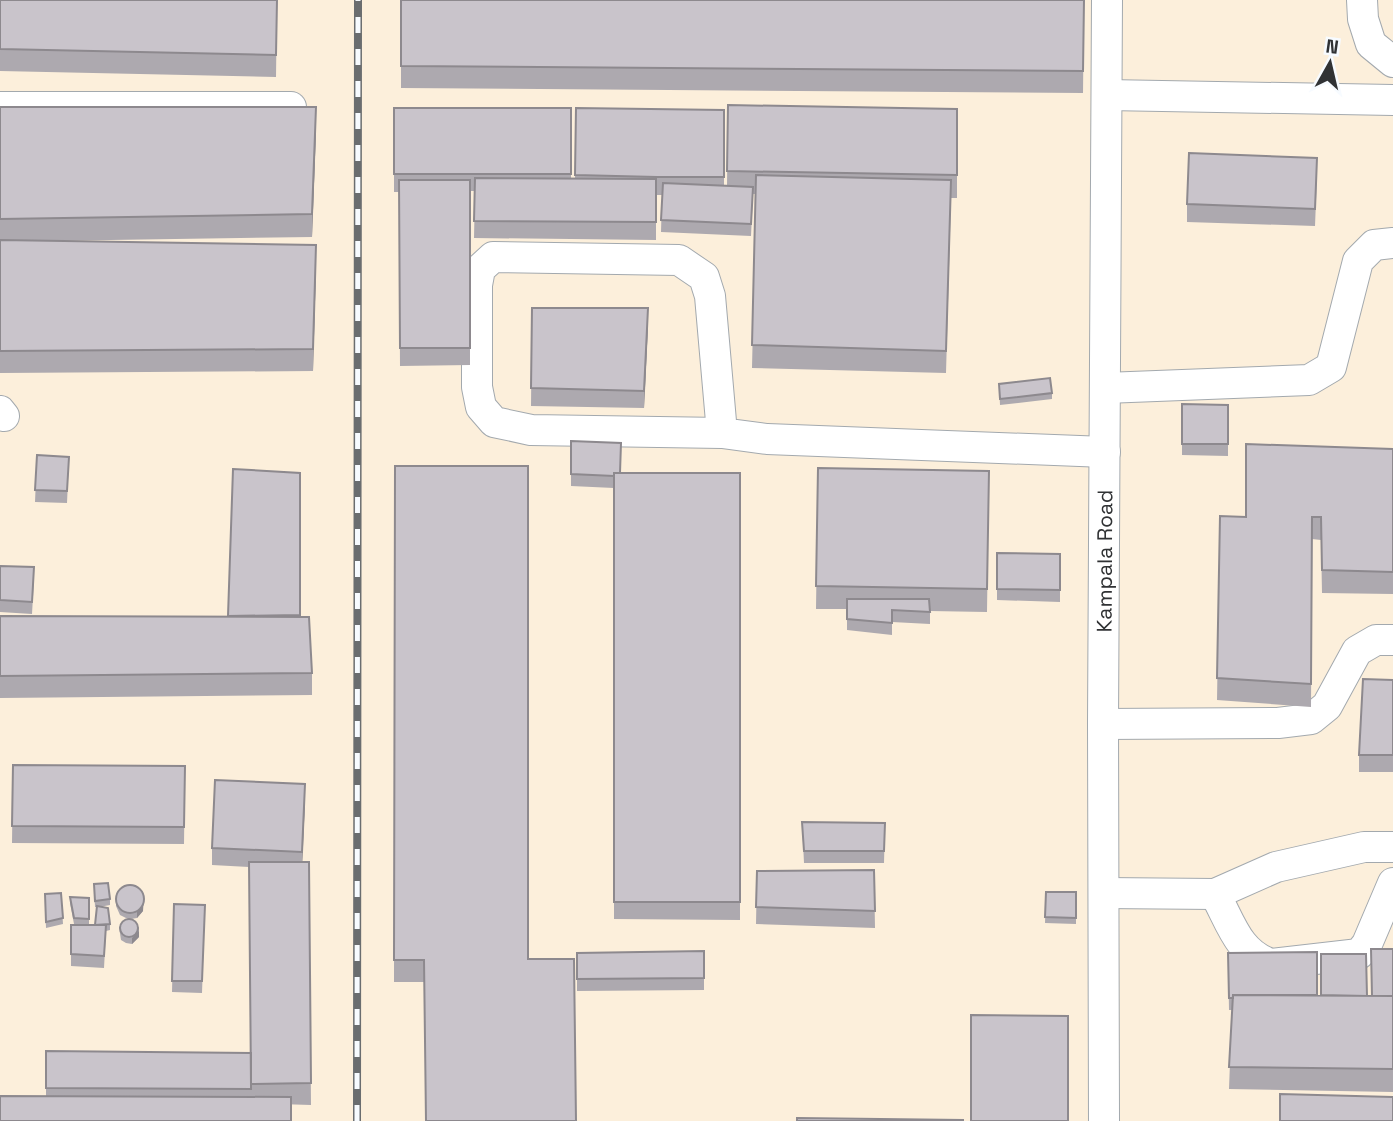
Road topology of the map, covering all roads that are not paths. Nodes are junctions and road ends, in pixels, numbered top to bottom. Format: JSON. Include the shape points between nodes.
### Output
{"nodes":[{"id":1,"x":1107,"y":0,"type":"edge"},
{"id":2,"x":1362,"y":0,"type":"edge"},
{"id":3,"x":1393,"y":62,"type":"edge"},
{"id":4,"x":1107,"y":95,"type":"junction"},
{"id":5,"x":1393,"y":100,"type":"edge"},
{"id":6,"x":0,"y":107,"type":"edge"},
{"id":7,"x":291,"y":107,"type":"edge"},
{"id":8,"x":1393,"y":243,"type":"edge"},
{"id":9,"x":1105,"y":388,"type":"junction"},
{"id":10,"x":722,"y":433,"type":"junction"},
{"id":11,"x":1105,"y":452,"type":"junction"},
{"id":12,"x":1393,"y":640,"type":"edge"},
{"id":13,"x":1103,"y":724,"type":"junction"},
{"id":14,"x":1393,"y":847,"type":"edge"},
{"id":15,"x":1393,"y":883,"type":"edge"},
{"id":16,"x":1104,"y":893,"type":"junction"},
{"id":17,"x":1215,"y":894,"type":"junction"},
{"id":18,"x":1104,"y":1121,"type":"edge"}],
"edges":[{"from":1,"to":4,"type":"street","name":"Kampala Road"},
{"from":2,"to":3,"type":"street","via":[[1371,44]]},
{"from":4,"to":5,"type":"street"},
{"from":4,"to":9,"type":"street","name":"Kampala Road"},
{"from":6,"to":7,"type":"street"},
{"from":8,"to":9,"type":"street","via":[[1374,245],[1358,261],[1331,367],[1309,380]]},
{"from":9,"to":11,"type":"street","name":"Kampala Road"},
{"from":10,"to":10,"type":"street","via":[[710,296],[704,277],[679,260],[493,257],[480,269],[477,387],[481,407],[494,422],[531,430]]},
{"from":10,"to":11,"type":"street","via":[[767,439]]},
{"from":11,"to":13,"type":"street","name":"Kampala Road"},
{"from":12,"to":13,"type":"street","via":[[1376,640],[1357,651],[1327,706],[1311,719]]},
{"from":13,"to":16,"type":"street","name":"Kampala Road"},
{"from":14,"to":17,"type":"street","via":[[1364,847],[1289,864]]},
{"from":15,"to":17,"type":"street","via":[[1359,954],[1272,964],[1244,948]]},
{"from":16,"to":17,"type":"street"},
{"from":16,"to":18,"type":"street","name":"Kampala Road"}]}
